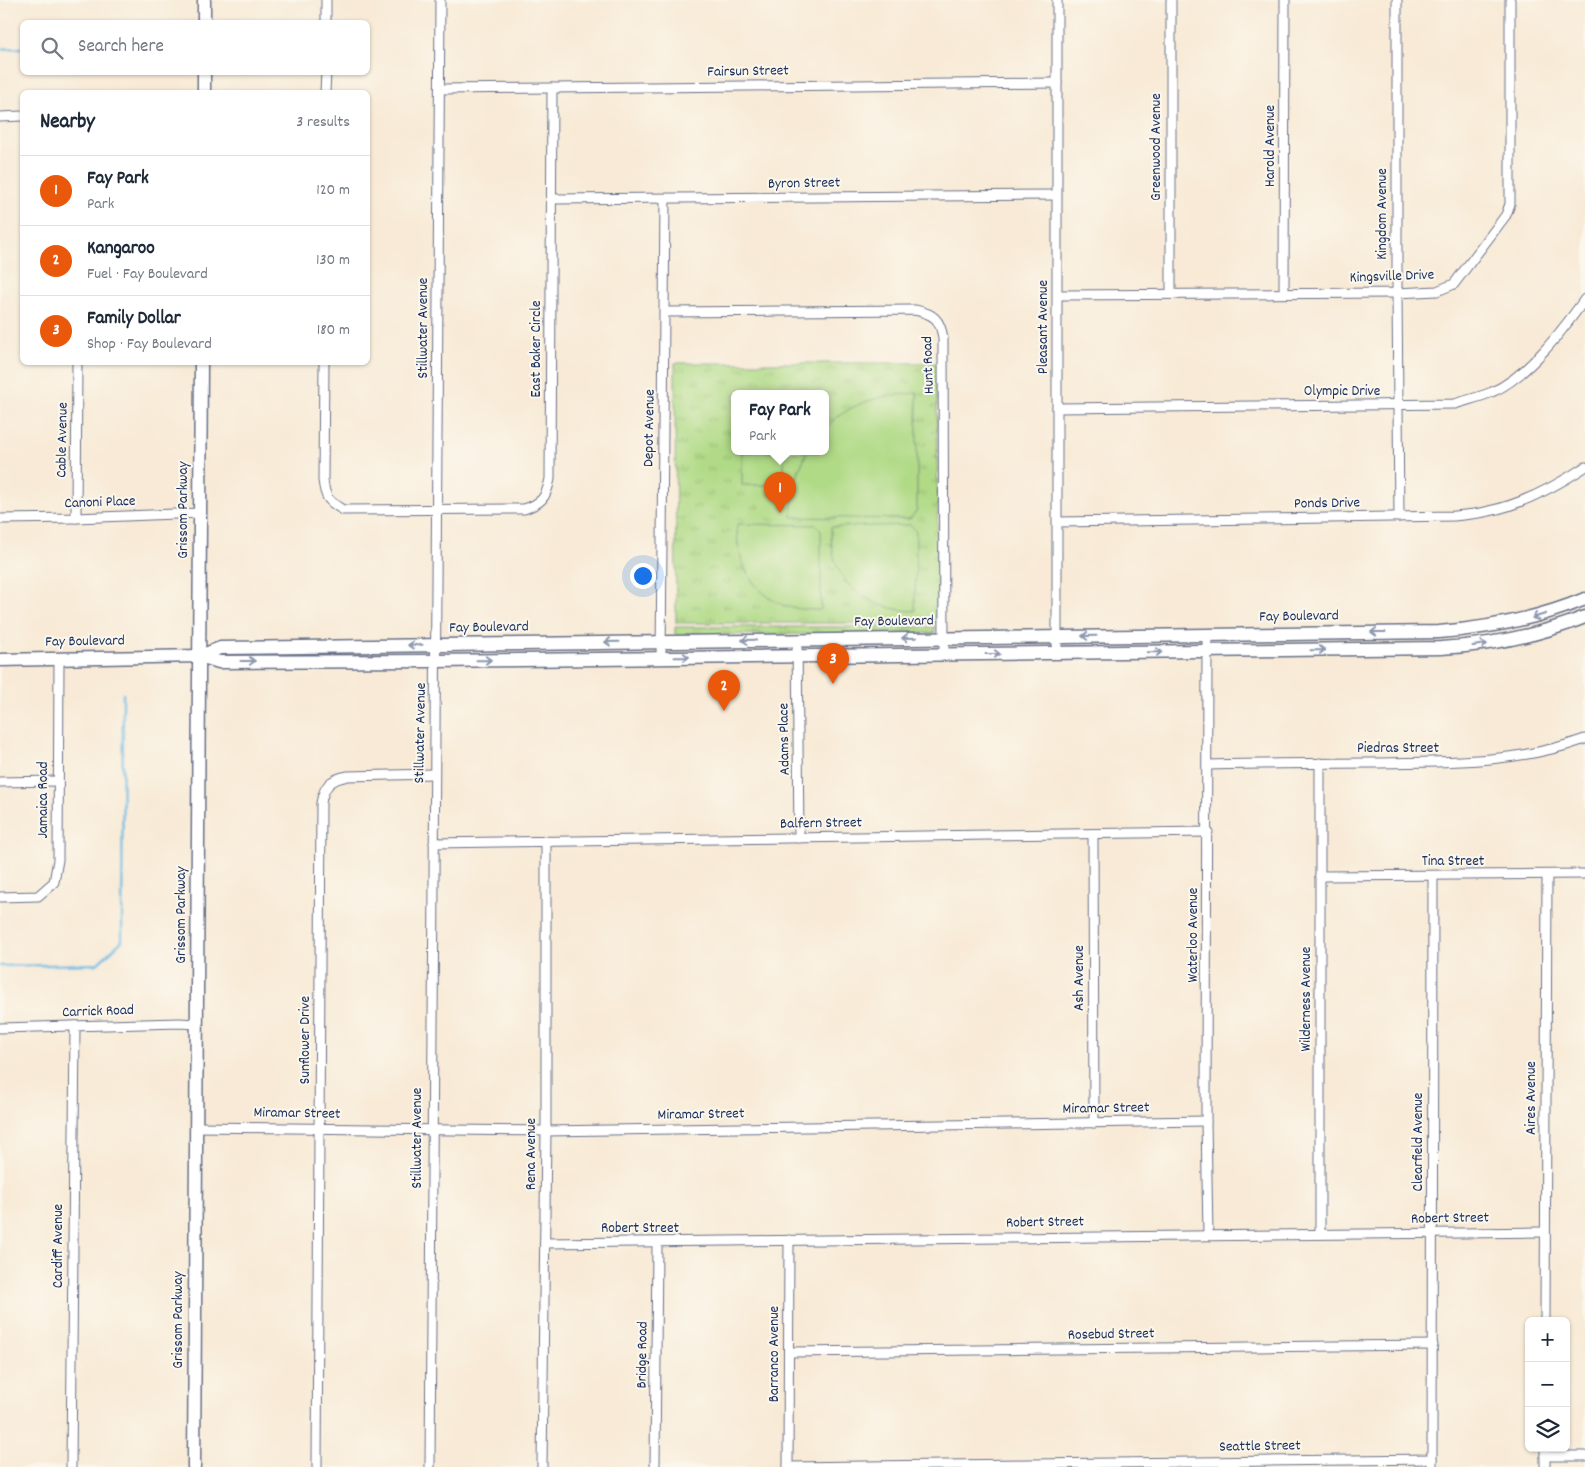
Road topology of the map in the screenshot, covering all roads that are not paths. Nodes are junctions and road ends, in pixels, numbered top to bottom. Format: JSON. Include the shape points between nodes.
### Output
{"nodes":[{"id":1,"x":204,"y":0,"type":"edge"},
{"id":2,"x":326,"y":0,"type":"edge"},
{"id":3,"x":440,"y":0,"type":"edge"},
{"id":4,"x":1058,"y":0,"type":"edge"},
{"id":5,"x":1172,"y":0,"type":"edge"},
{"id":6,"x":1285,"y":0,"type":"edge"},
{"id":7,"x":1397,"y":0,"type":"edge"},
{"id":8,"x":1510,"y":0,"type":"edge"},
{"id":9,"x":204,"y":20,"type":"edge"},
{"id":10,"x":326,"y":20,"type":"edge"},
{"id":11,"x":204,"y":75,"type":"edge"},
{"id":12,"x":326,"y":75,"type":"edge"},
{"id":13,"x":1057,"y":83,"type":"junction"},
{"id":14,"x":440,"y":88,"type":"junction"},
{"id":15,"x":552,"y":88,"type":"junction"},
{"id":16,"x":204,"y":90,"type":"edge"},
{"id":17,"x":325,"y":90,"type":"edge"},
{"id":18,"x":20,"y":116,"type":"edge"},
{"id":19,"x":0,"y":118,"type":"edge"},
{"id":20,"x":1056,"y":195,"type":"junction"},
{"id":21,"x":552,"y":199,"type":"junction"},
{"id":22,"x":665,"y":199,"type":"junction"},
{"id":23,"x":1284,"y":293,"type":"junction"},
{"id":24,"x":1397,"y":293,"type":"junction"},
{"id":25,"x":1171,"y":294,"type":"junction"},
{"id":26,"x":1058,"y":295,"type":"junction"},
{"id":27,"x":1585,"y":299,"type":"edge"},
{"id":28,"x":665,"y":312,"type":"junction"},
{"id":29,"x":78,"y":365,"type":"edge"},
{"id":30,"x":201,"y":365,"type":"edge"},
{"id":31,"x":324,"y":365,"type":"edge"},
{"id":32,"x":1398,"y":405,"type":"junction"},
{"id":33,"x":1057,"y":408,"type":"junction"},
{"id":34,"x":1585,"y":467,"type":"edge"},
{"id":35,"x":437,"y":510,"type":"junction"},
{"id":36,"x":200,"y":513,"type":"junction"},
{"id":37,"x":1399,"y":517,"type":"junction"},
{"id":38,"x":76,"y":518,"type":"junction"},
{"id":39,"x":0,"y":519,"type":"edge"},
{"id":40,"x":1058,"y":522,"type":"junction"},
{"id":41,"x":1585,"y":599,"type":"edge"},
{"id":42,"x":1585,"y":616,"type":"edge"},
{"id":43,"x":1402,"y":632,"type":"junction"},
{"id":44,"x":1207,"y":635,"type":"junction"},
{"id":45,"x":1057,"y":637,"type":"junction"},
{"id":46,"x":944,"y":638,"type":"junction"},
{"id":47,"x":798,"y":640,"type":"junction"},
{"id":48,"x":661,"y":642,"type":"junction"},
{"id":49,"x":435,"y":644,"type":"junction"},
{"id":50,"x":1403,"y":648,"type":"junction"},
{"id":51,"x":1207,"y":651,"type":"junction"},
{"id":52,"x":944,"y":654,"type":"junction"},
{"id":53,"x":1057,"y":654,"type":"junction"},
{"id":54,"x":200,"y":656,"type":"junction"},
{"id":55,"x":798,"y":656,"type":"junction"},
{"id":56,"x":661,"y":658,"type":"junction"},
{"id":57,"x":59,"y":659,"type":"junction"},
{"id":58,"x":0,"y":660,"type":"edge"},
{"id":59,"x":436,"y":660,"type":"junction"},
{"id":60,"x":1585,"y":739,"type":"edge"},
{"id":61,"x":1320,"y":763,"type":"junction"},
{"id":62,"x":1208,"y":765,"type":"junction"},
{"id":63,"x":434,"y":774,"type":"junction"},
{"id":64,"x":58,"y":781,"type":"junction"},
{"id":65,"x":0,"y":782,"type":"edge"},
{"id":66,"x":1208,"y":832,"type":"junction"},
{"id":67,"x":1093,"y":834,"type":"junction"},
{"id":68,"x":799,"y":838,"type":"junction"},
{"id":69,"x":546,"y":841,"type":"junction"},
{"id":70,"x":434,"y":843,"type":"junction"},
{"id":71,"x":1585,"y":874,"type":"edge"},
{"id":72,"x":1547,"y":875,"type":"junction"},
{"id":73,"x":1320,"y":876,"type":"junction"},
{"id":74,"x":1433,"y":876,"type":"junction"},
{"id":75,"x":0,"y":897,"type":"edge"},
{"id":76,"x":197,"y":1024,"type":"junction"},
{"id":77,"x":75,"y":1026,"type":"junction"},
{"id":78,"x":0,"y":1028,"type":"edge"},
{"id":79,"x":1206,"y":1121,"type":"junction"},
{"id":80,"x":1094,"y":1122,"type":"junction"},
{"id":81,"x":197,"y":1127,"type":"junction"},
{"id":82,"x":320,"y":1128,"type":"junction"},
{"id":83,"x":432,"y":1130,"type":"junction"},
{"id":84,"x":546,"y":1131,"type":"junction"},
{"id":85,"x":1433,"y":1232,"type":"junction"},
{"id":86,"x":1546,"y":1232,"type":"junction"},
{"id":87,"x":1320,"y":1234,"type":"junction"},
{"id":88,"x":1208,"y":1235,"type":"junction"},
{"id":89,"x":789,"y":1240,"type":"junction"},
{"id":90,"x":544,"y":1243,"type":"junction"},
{"id":91,"x":657,"y":1243,"type":"junction"},
{"id":92,"x":1545,"y":1317,"type":"edge"},
{"id":93,"x":1433,"y":1345,"type":"junction"},
{"id":94,"x":789,"y":1352,"type":"junction"},
{"id":95,"x":1545,"y":1452,"type":"edge"},
{"id":96,"x":1585,"y":1456,"type":"edge"},
{"id":97,"x":1432,"y":1463,"type":"edge"},
{"id":98,"x":71,"y":1467,"type":"edge"},
{"id":99,"x":194,"y":1467,"type":"edge"},
{"id":100,"x":317,"y":1467,"type":"edge"},
{"id":101,"x":430,"y":1467,"type":"edge"},
{"id":102,"x":542,"y":1467,"type":"edge"},
{"id":103,"x":655,"y":1467,"type":"edge"},
{"id":104,"x":788,"y":1467,"type":"edge"},
{"id":105,"x":1545,"y":1467,"type":"edge"}],
"edges":[{"from":1,"to":9,"type":"main road"},
{"from":2,"to":10,"type":"street"},
{"from":3,"to":14,"type":"street","name":"Stillwater Avenue"},
{"from":4,"to":13,"type":"street","name":"Pleasant Avenue"},
{"from":5,"to":25,"type":"street","name":"Greenwood Avenue"},
{"from":6,"to":23,"type":"street","name":"Harold Avenue"},
{"from":7,"to":24,"type":"street","name":"Kingdom Avenue"},
{"from":8,"to":24,"type":"street","name":"Kingsville Drive","via":[[1510,204],[1506,215],[1454,284],[1437,291]]},
{"from":11,"to":16,"type":"main road"},
{"from":12,"to":17,"type":"street"},
{"from":13,"to":15,"type":"street","name":"Fairsun Street"},
{"from":13,"to":20,"type":"street","name":"Pleasant Avenue"},
{"from":14,"to":15,"type":"street","name":"Fairsun Street"},
{"from":14,"to":35,"type":"street","name":"Stillwater Avenue"},
{"from":15,"to":21,"type":"street","name":"East Baker Circle"},
{"from":18,"to":19,"type":"street"},
{"from":20,"to":22,"type":"street","name":"Byron Street"},
{"from":20,"to":26,"type":"street","name":"Pleasant Avenue"},
{"from":21,"to":22,"type":"street","name":"Byron Street"},
{"from":21,"to":35,"type":"street","name":"East Baker Circle","via":[[550,479],[546,494],[537,504],[524,509]]},
{"from":22,"to":28,"type":"street","name":"Depot Avenue"},
{"from":23,"to":24,"type":"street","name":"Kingsville Drive"},
{"from":23,"to":25,"type":"street","name":"Kingsville Drive"},
{"from":24,"to":32,"type":"street","name":"Kingdom Avenue"},
{"from":25,"to":26,"type":"street","name":"Kingsville Drive"},
{"from":26,"to":33,"type":"street","name":"Pleasant Avenue"},
{"from":27,"to":32,"type":"street","name":"Olympic Drive","via":[[1521,375],[1492,392],[1455,404]]},
{"from":28,"to":46,"type":"street","name":"Hunt Road","via":[[915,310],[935,317],[943,338]]},
{"from":28,"to":48,"type":"street","name":"Depot Avenue"},
{"from":29,"to":38,"type":"street","name":"Cable Avenue"},
{"from":30,"to":36,"type":"main road","name":"Grissom Parkway"},
{"from":31,"to":35,"type":"street","via":[[323,480],[329,502],[343,510]]},
{"from":32,"to":33,"type":"street","name":"Olympic Drive"},
{"from":32,"to":37,"type":"street","name":"Kingdom Avenue"},
{"from":33,"to":40,"type":"street","name":"Pleasant Avenue"},
{"from":34,"to":37,"type":"street","name":"Ponds Drive","via":[[1531,498],[1490,511],[1454,516]]},
{"from":35,"to":49,"type":"street","name":"Stillwater Avenue"},
{"from":36,"to":38,"type":"street","name":"Canoni Place"},
{"from":36,"to":54,"type":"main road","name":"Grissom Parkway"},
{"from":37,"to":40,"type":"street","name":"Ponds Drive"},
{"from":38,"to":39,"type":"street","name":"Canoni Place"},
{"from":40,"to":45,"type":"street","name":"Pleasant Avenue"},
{"from":41,"to":43,"type":"main road","name":"Fay Boulevard","one_way":true,"via":[[1551,613],[1500,626]]},
{"from":50,"to":42,"type":"main road","name":"Fay Boulevard","one_way":true,"via":[[1472,646],[1517,639]]},
{"from":43,"to":44,"type":"main road","name":"Fay Boulevard","one_way":true},
{"from":43,"to":50,"type":"street"},
{"from":44,"to":45,"type":"main road","name":"Fay Boulevard","one_way":true},
{"from":44,"to":51,"type":"street","name":"Waterloo Avenue"},
{"from":45,"to":46,"type":"main road","name":"Fay Boulevard"},
{"from":45,"to":53,"type":"street","name":"Pleasant Avenue"},
{"from":46,"to":47,"type":"main road","name":"Fay Boulevard","one_way":true},
{"from":46,"to":52,"type":"street","name":"Hunt Road"},
{"from":47,"to":48,"type":"main road","name":"Fay Boulevard","one_way":true},
{"from":47,"to":55,"type":"street","name":"Adams Place"},
{"from":48,"to":49,"type":"main road","name":"Fay Boulevard","one_way":true},
{"from":48,"to":56,"type":"street","name":"Depot Avenue"},
{"from":49,"to":54,"type":"main road","name":"Fay Boulevard","one_way":true,"via":[[220,648]]},
{"from":49,"to":59,"type":"street","name":"Stillwater Avenue"},
{"from":51,"to":50,"type":"main road","name":"Fay Boulevard","one_way":true},
{"from":53,"to":51,"type":"main road","name":"Fay Boulevard","one_way":true},
{"from":51,"to":62,"type":"street","name":"Waterloo Avenue"},
{"from":52,"to":53,"type":"main road","name":"Fay Boulevard","one_way":true},
{"from":52,"to":55,"type":"main road","name":"Fay Boulevard"},
{"from":54,"to":57,"type":"main road","name":"Fay Boulevard"},
{"from":54,"to":59,"type":"main road","name":"Fay Boulevard","one_way":true,"via":[[219,662]]},
{"from":54,"to":76,"type":"main road","name":"Grissom Parkway"},
{"from":56,"to":55,"type":"main road","name":"Fay Boulevard","one_way":true},
{"from":55,"to":68,"type":"street","name":"Adams Place"},
{"from":59,"to":56,"type":"main road","name":"Fay Boulevard","one_way":true},
{"from":57,"to":58,"type":"main road","name":"Fay Boulevard"},
{"from":57,"to":64,"type":"street","name":"Jamaica Road"},
{"from":59,"to":63,"type":"street","name":"Stillwater Avenue"},
{"from":60,"to":61,"type":"street","name":"Piedras Street","via":[[1506,758],[1463,762]]},
{"from":61,"to":62,"type":"street","name":"Piedras Street"},
{"from":61,"to":73,"type":"street","name":"Wilderness Avenue"},
{"from":62,"to":66,"type":"street","name":"Waterloo Avenue"},
{"from":63,"to":70,"type":"street","name":"Stillwater Avenue"},
{"from":63,"to":82,"type":"street","name":"Sunflower Drive","via":[[348,776],[330,782],[323,792]]},
{"from":64,"to":65,"type":"street"},
{"from":64,"to":75,"type":"street","name":"Jamaica Road","via":[[58,860],[54,882],[38,896]]},
{"from":66,"to":67,"type":"street","name":"Balfern Street"},
{"from":66,"to":79,"type":"street","name":"Waterloo Avenue"},
{"from":67,"to":68,"type":"street","name":"Balfern Street"},
{"from":67,"to":80,"type":"street","name":"Ash Avenue"},
{"from":68,"to":69,"type":"street","name":"Balfern Street"},
{"from":69,"to":70,"type":"street","name":"Balfern Street"},
{"from":69,"to":84,"type":"street","name":"Rena Avenue"},
{"from":70,"to":83,"type":"street","name":"Stillwater Avenue"},
{"from":71,"to":72,"type":"street","name":"Tina Street"},
{"from":72,"to":74,"type":"street","name":"Tina Street"},
{"from":72,"to":86,"type":"street","name":"Aires Avenue"},
{"from":73,"to":74,"type":"street","name":"Tina Street"},
{"from":73,"to":87,"type":"street","name":"Wilderness Avenue"},
{"from":74,"to":85,"type":"street","name":"Clearfield Avenue"},
{"from":76,"to":77,"type":"street","name":"Carrick Road"},
{"from":76,"to":81,"type":"main road","name":"Grissom Parkway"},
{"from":77,"to":78,"type":"street","name":"Carrick Road"},
{"from":77,"to":98,"type":"street","name":"Cardiff Avenue"},
{"from":79,"to":80,"type":"street","name":"Miramar Street"},
{"from":79,"to":88,"type":"street","name":"Waterloo Avenue"},
{"from":80,"to":84,"type":"street","name":"Miramar Street"},
{"from":81,"to":82,"type":"street","name":"Miramar Street"},
{"from":81,"to":99,"type":"main road","name":"Grissom Parkway"},
{"from":82,"to":83,"type":"street","name":"Miramar Street"},
{"from":82,"to":100,"type":"street","name":"Sunflower Drive"},
{"from":83,"to":84,"type":"street","name":"Miramar Street"},
{"from":83,"to":101,"type":"street","name":"Stillwater Avenue"},
{"from":84,"to":90,"type":"street","name":"Rena Avenue"},
{"from":85,"to":86,"type":"street","name":"Robert Street"},
{"from":85,"to":87,"type":"street","name":"Robert Street"},
{"from":85,"to":93,"type":"street","name":"Clearfield Avenue"},
{"from":86,"to":92,"type":"street","name":"Aires Avenue"},
{"from":87,"to":88,"type":"street","name":"Robert Street"},
{"from":88,"to":89,"type":"street","name":"Robert Street"},
{"from":89,"to":91,"type":"street","name":"Robert Street"},
{"from":89,"to":94,"type":"street","name":"Barranco Avenue"},
{"from":90,"to":91,"type":"street","name":"Robert Street"},
{"from":90,"to":102,"type":"street","name":"Rena Avenue"},
{"from":91,"to":103,"type":"street","name":"Bridge Road"},
{"from":93,"to":94,"type":"street","name":"Rosebud Street"},
{"from":93,"to":97,"type":"street","name":"Clearfield Avenue"},
{"from":94,"to":104,"type":"street","name":"Barranco Avenue"},
{"from":95,"to":96,"type":"street"},
{"from":95,"to":105,"type":"street"},
{"from":97,"to":104,"type":"street","name":"Seattle Street"}]}
